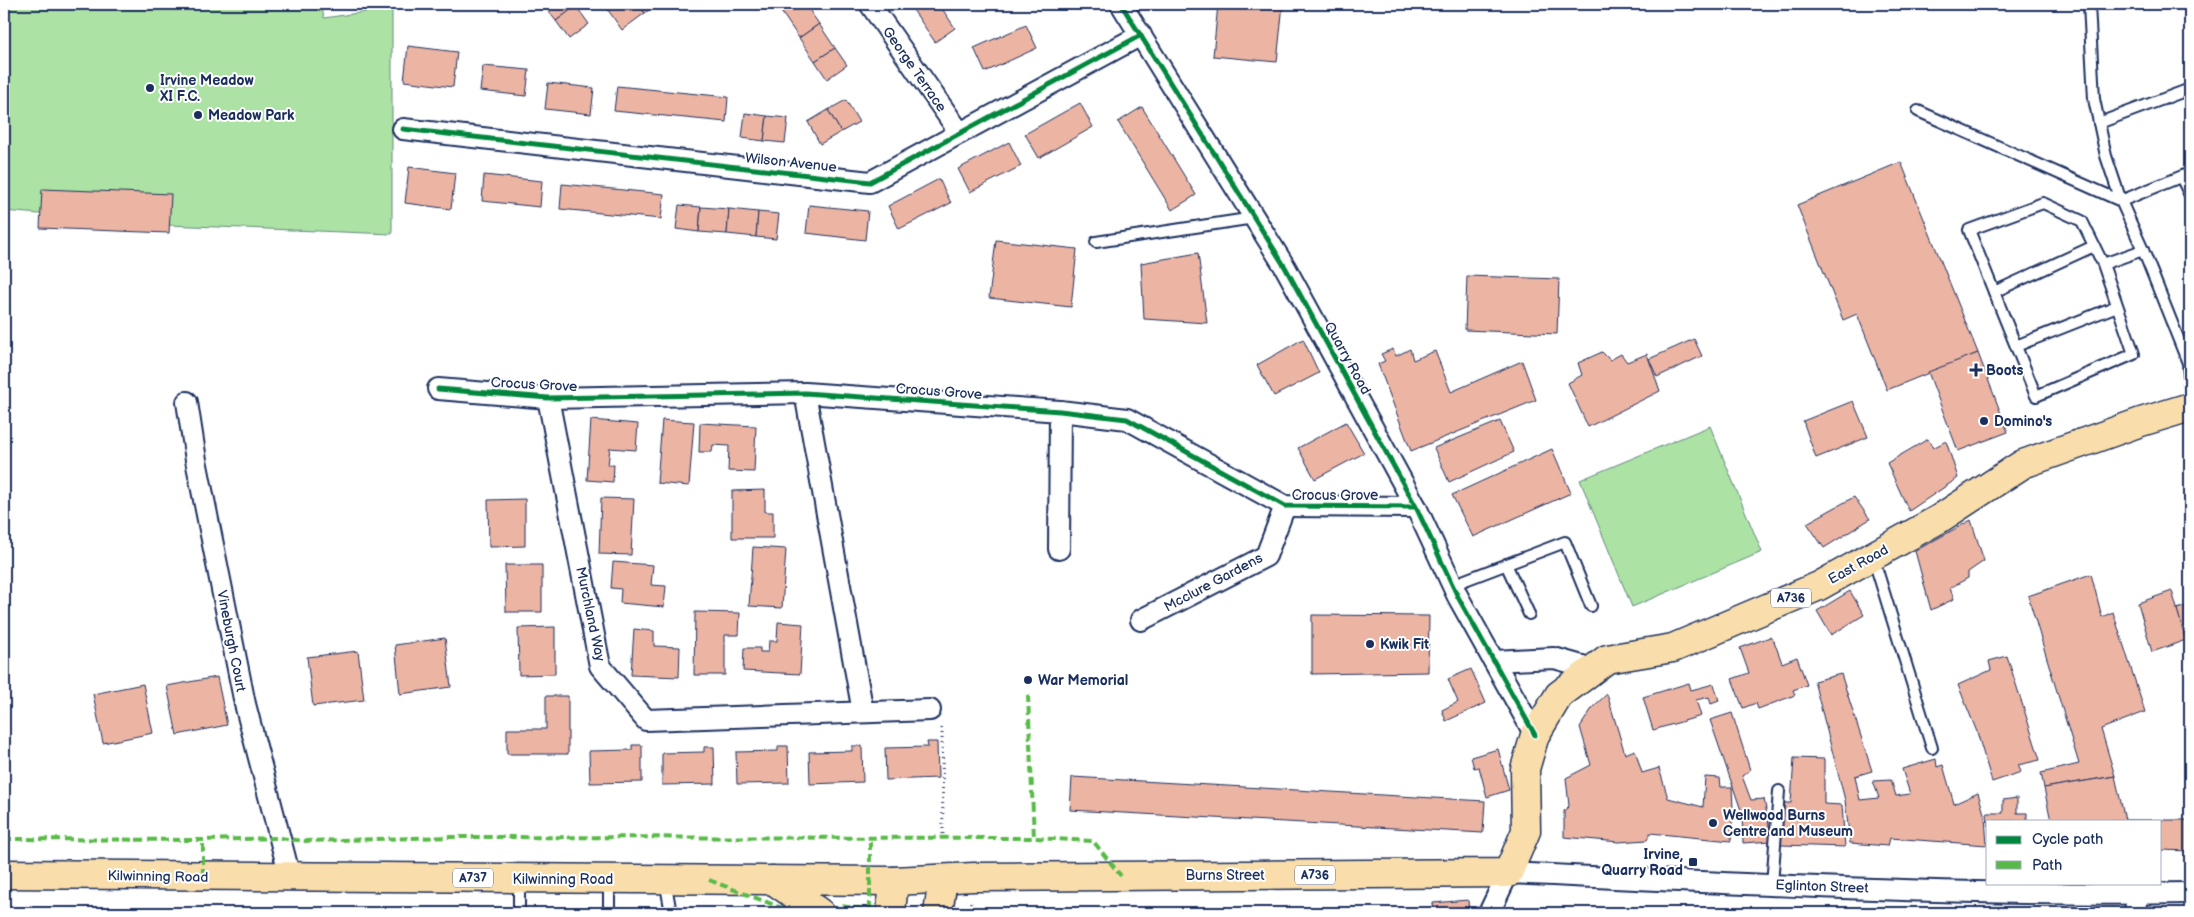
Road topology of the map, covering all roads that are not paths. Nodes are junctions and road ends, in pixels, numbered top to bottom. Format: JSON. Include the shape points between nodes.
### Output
{"nodes":[{"id":1,"x":870,"y":4,"type":"edge"},
{"id":2,"x":1121,"y":4,"type":"edge"},
{"id":3,"x":2089,"y":4,"type":"edge"},
{"id":4,"x":1141,"y":36,"type":"junction"},
{"id":5,"x":2190,"y":89,"type":"edge"},
{"id":6,"x":1918,"y":111,"type":"dead end"},
{"id":7,"x":2100,"y":123,"type":"junction"},
{"id":8,"x":403,"y":129,"type":"dead end"},
{"id":9,"x":960,"y":133,"type":"junction"},
{"id":10,"x":2186,"y":175,"type":"edge"},
{"id":11,"x":2190,"y":195,"type":"edge"},
{"id":12,"x":2121,"y":201,"type":"junction"},
{"id":13,"x":1254,"y":218,"type":"junction"},
{"id":14,"x":1096,"y":242,"type":"dead end"},
{"id":15,"x":2094,"y":246,"type":"junction"},
{"id":16,"x":2143,"y":250,"type":"junction"},
{"id":17,"x":2103,"y":264,"type":"junction"},
{"id":18,"x":1994,"y":292,"type":"junction"},
{"id":19,"x":2117,"y":306,"type":"junction"},
{"id":20,"x":2016,"y":346,"type":"junction"},
{"id":21,"x":438,"y":389,"type":"dead end"},
{"id":22,"x":2190,"y":390,"type":"edge"},
{"id":23,"x":805,"y":392,"type":"junction"},
{"id":24,"x":548,"y":398,"type":"junction"},
{"id":25,"x":187,"y":402,"type":"dead end"},
{"id":26,"x":2190,"y":407,"type":"edge"},
{"id":27,"x":1060,"y":411,"type":"junction"},
{"id":28,"x":1285,"y":506,"type":"junction"},
{"id":29,"x":1416,"y":507,"type":"junction"},
{"id":30,"x":1059,"y":549,"type":"dead end"},
{"id":31,"x":1873,"y":556,"type":"junction"},
{"id":32,"x":1506,"y":564,"type":"junction"},
{"id":33,"x":1452,"y":585,"type":"junction"},
{"id":34,"x":1591,"y":606,"type":"dead end"},
{"id":35,"x":1530,"y":614,"type":"dead end"},
{"id":36,"x":1140,"y":620,"type":"dead end"},
{"id":37,"x":1494,"y":661,"type":"junction"},
{"id":38,"x":1593,"y":669,"type":"junction"},
{"id":39,"x":930,"y":710,"type":"road end"},
{"id":40,"x":863,"y":712,"type":"junction"},
{"id":41,"x":1535,"y":735,"type":"junction"},
{"id":42,"x":1932,"y":748,"type":"dead end"},
{"id":43,"x":1778,"y":791,"type":"dead end"},
{"id":44,"x":1508,"y":873,"type":"junction"},
{"id":45,"x":4,"y":874,"type":"edge"},
{"id":46,"x":290,"y":877,"type":"junction"},
{"id":47,"x":519,"y":878,"type":"junction"},
{"id":48,"x":609,"y":879,"type":"junction"},
{"id":49,"x":665,"y":879,"type":"junction"},
{"id":50,"x":943,"y":879,"type":"junction"},
{"id":51,"x":773,"y":880,"type":"junction"},
{"id":52,"x":894,"y":881,"type":"junction"},
{"id":53,"x":1772,"y":885,"type":"junction"},
{"id":54,"x":2190,"y":893,"type":"edge"},
{"id":55,"x":2136,"y":904,"type":"edge"},
{"id":56,"x":519,"y":913,"type":"edge"},
{"id":57,"x":609,"y":913,"type":"edge"},
{"id":58,"x":670,"y":913,"type":"edge"},
{"id":59,"x":820,"y":913,"type":"edge"},
{"id":60,"x":891,"y":913,"type":"edge"},
{"id":61,"x":938,"y":913,"type":"edge"},
{"id":62,"x":1488,"y":913,"type":"edge"}],
"edges":[{"from":1,"to":9,"type":"street","name":"George Terrace"},
{"from":2,"to":4,"type":"street","name":"Quarry Road"},
{"from":3,"to":7,"type":"lane","via":[[2094,99]]},
{"from":4,"to":9,"type":"street","name":"Wilson Avenue"},
{"from":4,"to":13,"type":"street","name":"Quarry Road"},
{"from":5,"to":7,"type":"lane"},
{"from":6,"to":12,"type":"lane"},
{"from":7,"to":12,"type":"lane","via":[[2106,156]]},
{"from":8,"to":9,"type":"street","name":"Wilson Avenue","via":[[870,182]]},
{"from":10,"to":11,"type":"lane"},
{"from":10,"to":12,"type":"lane"},
{"from":12,"to":16,"type":"lane"},
{"from":13,"to":14,"type":"lane"},
{"from":13,"to":29,"type":"street","name":"Quarry Road","via":[[1285,267]]},
{"from":15,"to":17,"type":"lane"},
{"from":15,"to":18,"type":"lane"},
{"from":15,"to":18,"type":"lane","via":[[2082,221],[2043,203],[1969,230]]},
{"from":16,"to":17,"type":"lane"},
{"from":16,"to":22,"type":"lane","via":[[2188,363]]},
{"from":17,"to":19,"type":"lane"},
{"from":18,"to":20,"type":"lane"},
{"from":19,"to":20,"type":"lane"},
{"from":19,"to":20,"type":"lane","via":[[2134,354],[2036,396]]},
{"from":21,"to":24,"type":"street","name":"Crocus Grove"},
{"from":23,"to":24,"type":"street","name":"Crocus Grove"},
{"from":23,"to":27,"type":"street","name":"Crocus Grove"},
{"from":23,"to":40,"type":"street"},
{"from":24,"to":40,"type":"street","name":"Murchland Way","via":[[600,666],[646,720]]},
{"from":25,"to":46,"type":"street","name":"Vineburgh Court","via":[[245,704]]},
{"from":26,"to":31,"type":"main road","name":"East Road","number":"A736","via":[[2023,464],[1939,519]]},
{"from":27,"to":28,"type":"street","name":"Crocus Grove","via":[[1127,419]]},
{"from":27,"to":30,"type":"street"},
{"from":28,"to":29,"type":"street","name":"Crocus Grove"},
{"from":28,"to":36,"type":"street","name":"Mcclure Gardens","via":[[1266,556]]},
{"from":29,"to":33,"type":"street","name":"Quarry Road"},
{"from":31,"to":38,"type":"main road","name":"East Road","number":"A736","via":[[1819,586],[1673,648],[1607,659]]},
{"from":31,"to":42,"type":"lane"},
{"from":32,"to":33,"type":"lane"},
{"from":32,"to":34,"type":"lane","via":[[1565,542]]},
{"from":32,"to":35,"type":"lane"},
{"from":33,"to":37,"type":"street","name":"Quarry Road"},
{"from":37,"to":38,"type":"street","via":[[1554,658]]},
{"from":37,"to":41,"type":"street","name":"Quarry Road"},
{"from":38,"to":41,"type":"main road","name":"East Road","number":"A736","via":[[1559,695]]},
{"from":39,"to":40,"type":"street","name":"Murchland Way"},
{"from":41,"to":44,"type":"main road","name":"East Road","number":"A736","via":[[1526,769],[1526,831]]},
{"from":43,"to":53,"type":"lane"},
{"from":44,"to":50,"type":"main road","name":"Burns Street","number":"A736"},
{"from":44,"to":53,"type":"street","name":"Eglinton Street"},
{"from":44,"to":62,"type":"street"},
{"from":45,"to":46,"type":"main road","name":"Kilwinning Road","number":"A737"},
{"from":46,"to":47,"type":"main road","name":"Kilwinning Road","number":"A737"},
{"from":47,"to":48,"type":"main road","name":"Kilwinning Road","number":"A737"},
{"from":47,"to":56,"type":"lane"},
{"from":48,"to":49,"type":"main road","name":"Kilwinning Road","number":"A737"},
{"from":48,"to":57,"type":"lane"},
{"from":49,"to":51,"type":"main road","name":"Kilwinning Road","number":"A737"},
{"from":49,"to":58,"type":"lane"},
{"from":50,"to":52,"type":"main road","name":"Kilwinning Road","number":"A737"},
{"from":50,"to":61,"type":"main road"},
{"from":51,"to":52,"type":"main road","name":"Kilwinning Road","number":"A737"},
{"from":51,"to":59,"type":"main road"},
{"from":52,"to":60,"type":"main road"},
{"from":53,"to":55,"type":"street","name":"Eglinton Street"},
{"from":54,"to":55,"type":"street","name":"Eglinton Street"}]}
